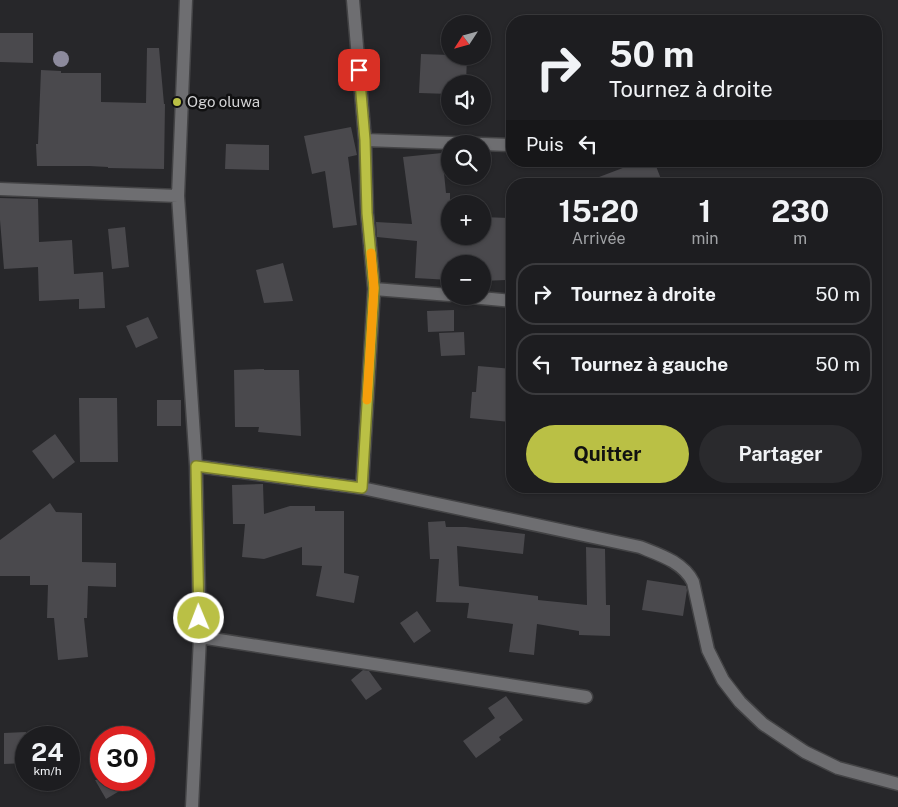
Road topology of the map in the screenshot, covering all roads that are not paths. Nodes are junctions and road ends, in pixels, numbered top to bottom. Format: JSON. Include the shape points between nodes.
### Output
{"nodes":[{"id":1,"x":186,"y":0,"type":"edge"},
{"id":2,"x":353,"y":0,"type":"edge"},
{"id":3,"x":365,"y":140,"type":"junction"},
{"id":4,"x":441,"y":143,"type":"edge"},
{"id":5,"x":491,"y":144,"type":"edge"},
{"id":6,"x":506,"y":145,"type":"edge"},
{"id":7,"x":0,"y":190,"type":"edge"},
{"id":8,"x":178,"y":196,"type":"junction"},
{"id":9,"x":374,"y":288,"type":"junction"},
{"id":10,"x":441,"y":294,"type":"edge"},
{"id":11,"x":491,"y":299,"type":"edge"},
{"id":12,"x":506,"y":300,"type":"edge"},
{"id":13,"x":196,"y":466,"type":"junction"},
{"id":14,"x":362,"y":488,"type":"junction"},
{"id":15,"x":200,"y":637,"type":"junction"},
{"id":16,"x":586,"y":697,"type":"dead end"},
{"id":17,"x":898,"y":784,"type":"edge"},
{"id":18,"x":192,"y":807,"type":"edge"}],
"edges":[{"from":1,"to":8,"type":"street"},
{"from":2,"to":3,"type":"street"},
{"from":3,"to":4,"type":"street"},
{"from":3,"to":9,"type":"street"},
{"from":5,"to":6,"type":"street"},
{"from":7,"to":8,"type":"street"},
{"from":8,"to":13,"type":"street"},
{"from":9,"to":10,"type":"street"},
{"from":9,"to":14,"type":"street"},
{"from":11,"to":12,"type":"street"},
{"from":13,"to":14,"type":"street"},
{"from":13,"to":15,"type":"street"},
{"from":14,"to":17,"type":"street","via":[[640,547],[668,558],[689,574],[708,650],[722,680],[740,702],[763,724],[805,752],[838,768]]},
{"from":15,"to":16,"type":"street"},
{"from":15,"to":18,"type":"street"}]}
